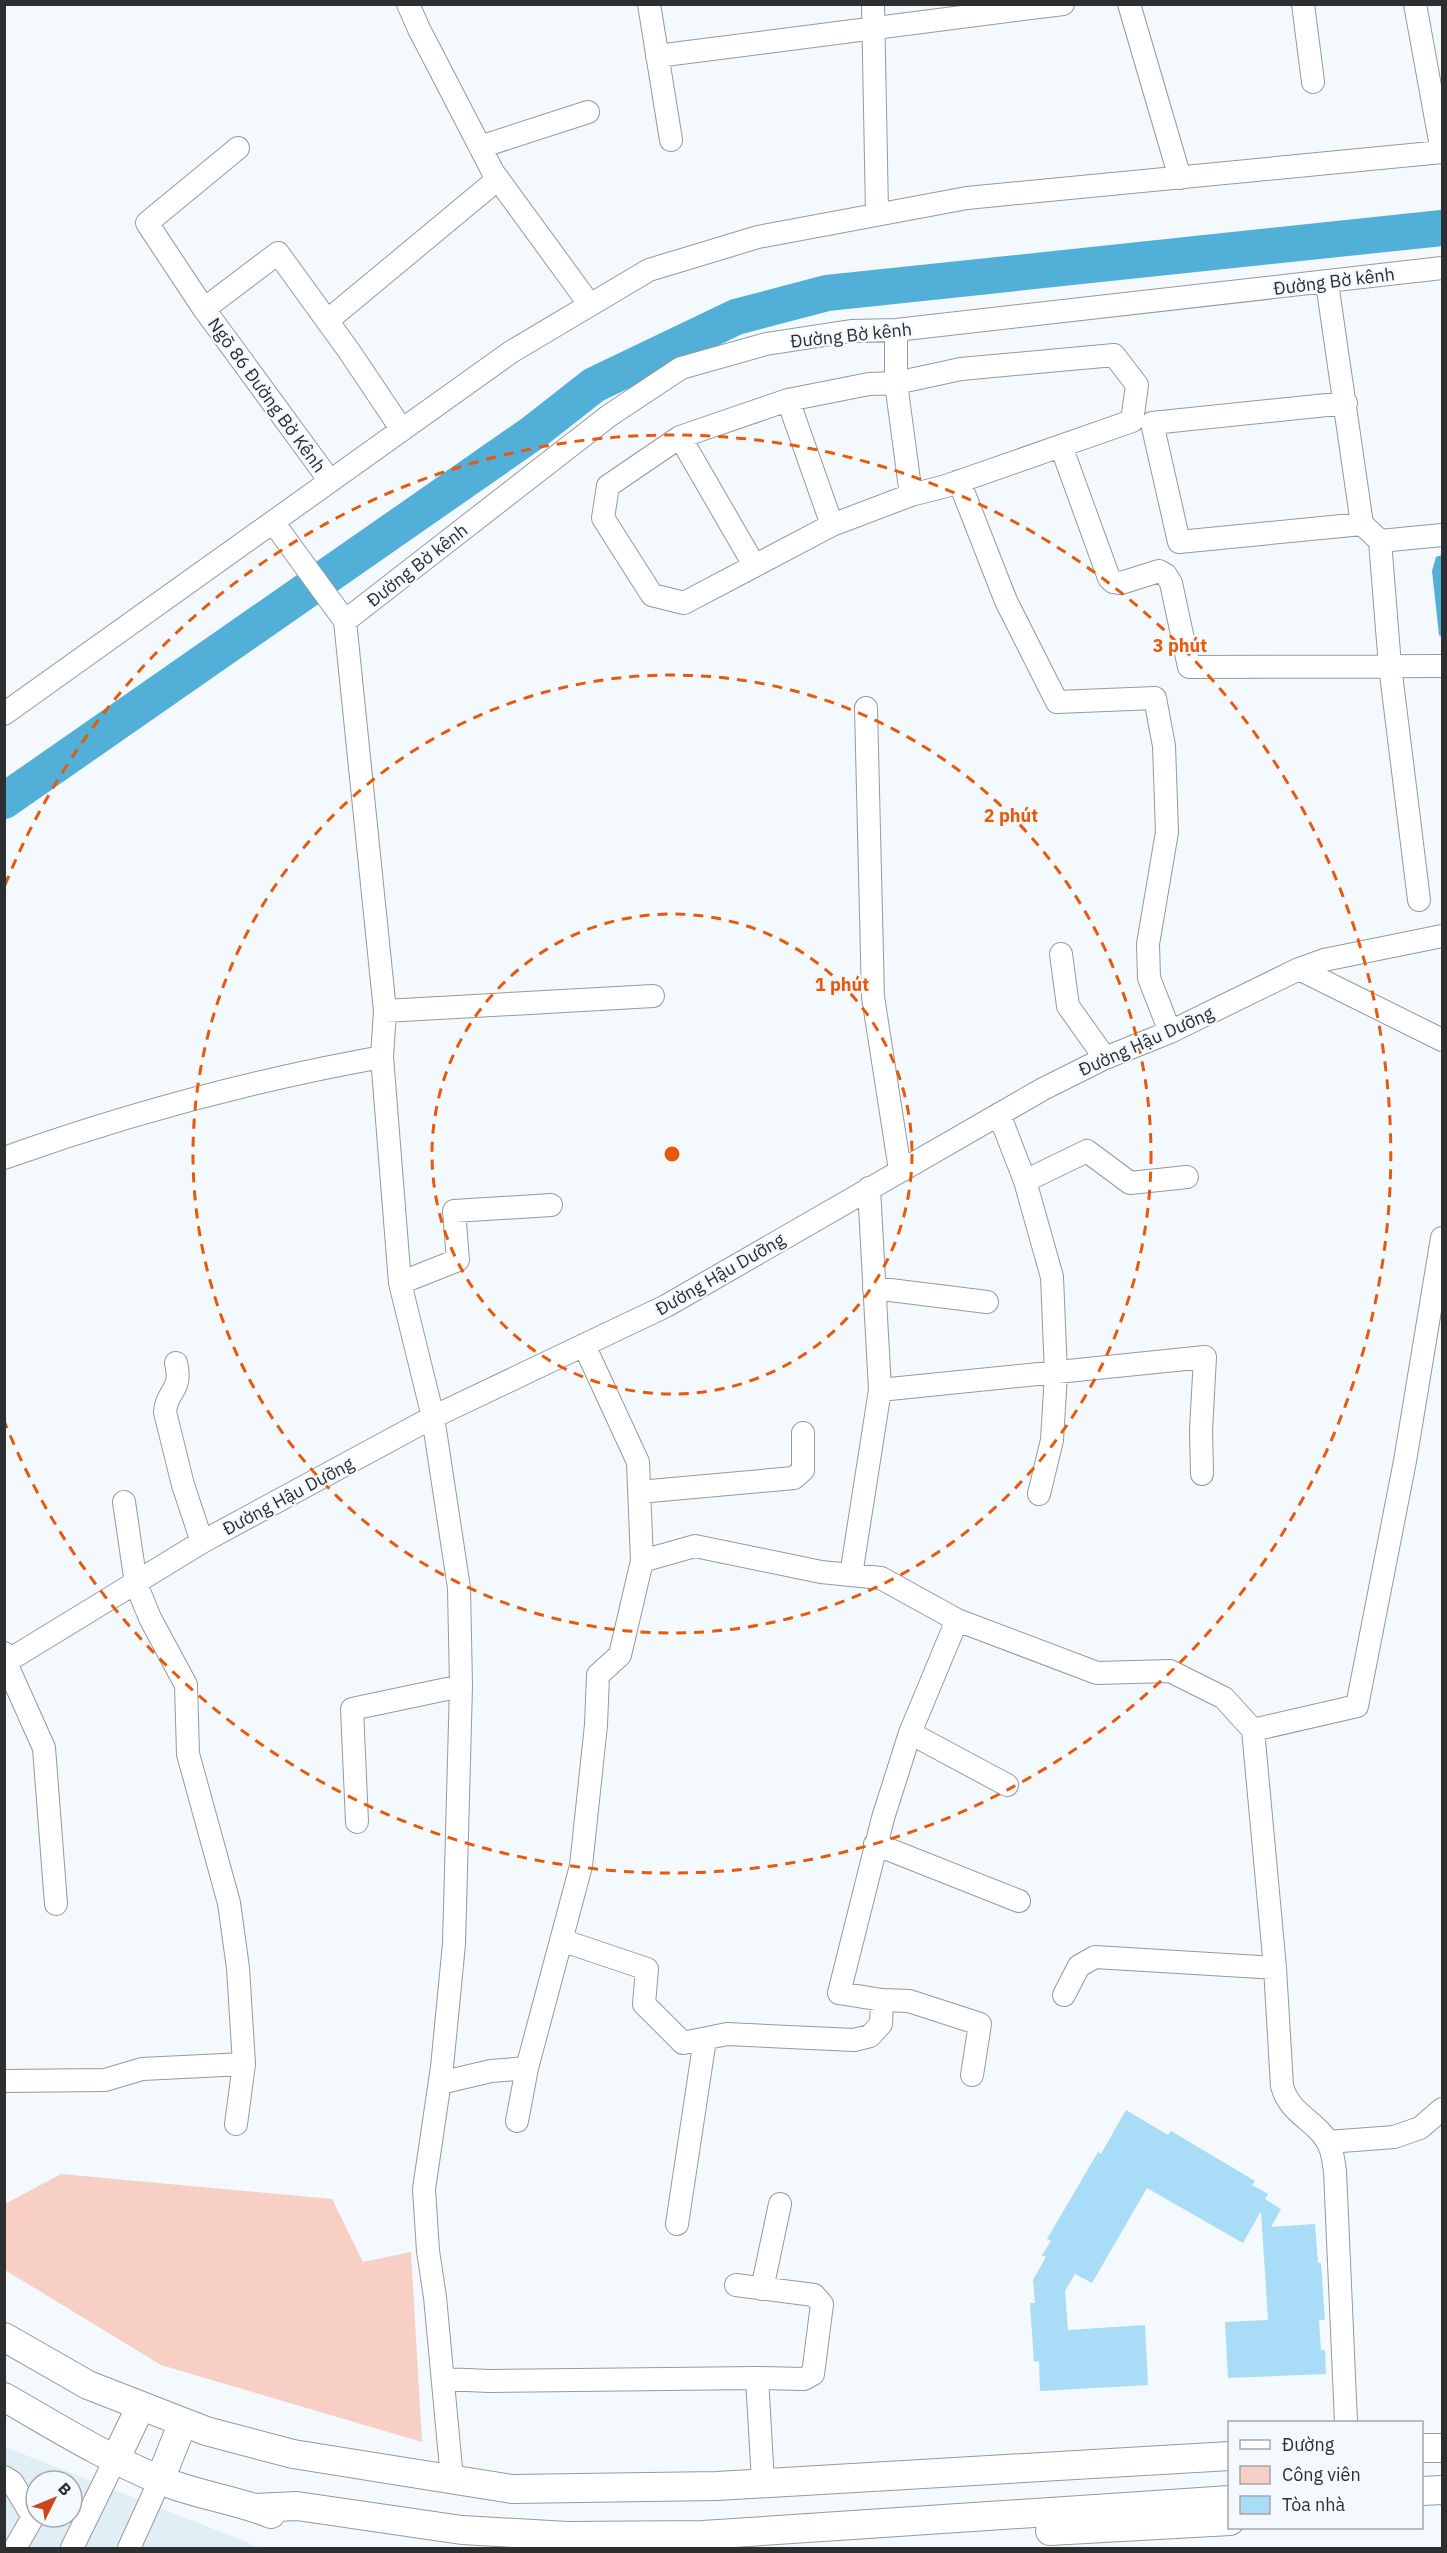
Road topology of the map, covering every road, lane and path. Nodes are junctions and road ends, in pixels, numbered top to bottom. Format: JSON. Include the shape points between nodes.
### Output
{"nodes":[{"id":1,"x":408,"y":4,"type":"edge"},
{"id":2,"x":649,"y":4,"type":"edge"},
{"id":3,"x":873,"y":4,"type":"edge"},
{"id":4,"x":1063,"y":4,"type":"edge"},
{"id":5,"x":1128,"y":4,"type":"edge"},
{"id":6,"x":1303,"y":4,"type":"edge"},
{"id":7,"x":1415,"y":4,"type":"edge"},
{"id":8,"x":982,"y":9,"type":"edge"},
{"id":9,"x":874,"y":27,"type":"junction"},
{"id":10,"x":657,"y":56,"type":"junction"},
{"id":11,"x":1313,"y":82,"type":"dead end"},
{"id":12,"x":588,"y":112,"type":"dead end"},
{"id":13,"x":671,"y":140,"type":"dead end"},
{"id":14,"x":480,"y":147,"type":"junction"},
{"id":15,"x":238,"y":148,"type":"dead end"},
{"id":16,"x":1442,"y":152,"type":"edge"},
{"id":17,"x":1180,"y":178,"type":"junction"},
{"id":18,"x":498,"y":179,"type":"junction"},
{"id":19,"x":877,"y":213,"type":"junction"},
{"id":20,"x":1443,"y":268,"type":"edge"},
{"id":21,"x":1327,"y":283,"type":"junction"},
{"id":22,"x":590,"y":305,"type":"junction"},
{"id":23,"x":204,"y":309,"type":"junction"},
{"id":24,"x":327,"y":321,"type":"junction"},
{"id":25,"x":896,"y":330,"type":"junction"},
{"id":26,"x":896,"y":383,"type":"junction"},
{"id":27,"x":788,"y":400,"type":"junction"},
{"id":28,"x":1346,"y":403,"type":"junction"},
{"id":29,"x":402,"y":430,"type":"junction"},
{"id":30,"x":680,"y":437,"type":"junction"},
{"id":31,"x":1060,"y":446,"type":"junction"},
{"id":32,"x":330,"y":481,"type":"junction"},
{"id":33,"x":959,"y":481,"type":"junction"},
{"id":34,"x":911,"y":495,"type":"junction"},
{"id":35,"x":273,"y":522,"type":"junction"},
{"id":36,"x":1362,"y":524,"type":"junction"},
{"id":37,"x":832,"y":525,"type":"junction"},
{"id":38,"x":1443,"y":535,"type":"edge"},
{"id":39,"x":1380,"y":541,"type":"junction"},
{"id":40,"x":754,"y":565,"type":"junction"},
{"id":41,"x":345,"y":621,"type":"junction"},
{"id":42,"x":1390,"y":666,"type":"junction"},
{"id":43,"x":1443,"y":666,"type":"edge"},
{"id":44,"x":866,"y":708,"type":"dead end"},
{"id":45,"x":4,"y":714,"type":"edge"},
{"id":46,"x":1419,"y":900,"type":"dead end"},
{"id":47,"x":1443,"y":936,"type":"edge"},
{"id":48,"x":1061,"y":954,"type":"dead end"},
{"id":49,"x":1299,"y":969,"type":"junction"},
{"id":50,"x":653,"y":996,"type":"dead end"},
{"id":51,"x":385,"y":1011,"type":"junction"},
{"id":52,"x":1170,"y":1032,"type":"junction"},
{"id":53,"x":1443,"y":1040,"type":"edge"},
{"id":54,"x":382,"y":1057,"type":"junction"},
{"id":55,"x":1105,"y":1058,"type":"junction"},
{"id":56,"x":999,"y":1114,"type":"junction"},
{"id":57,"x":4,"y":1158,"type":"edge"},
{"id":58,"x":900,"y":1170,"type":"junction"},
{"id":59,"x":1187,"y":1177,"type":"dead end"},
{"id":60,"x":1025,"y":1181,"type":"junction"},
{"id":61,"x":869,"y":1188,"type":"junction"},
{"id":62,"x":551,"y":1205,"type":"dead end"},
{"id":63,"x":1443,"y":1238,"type":"edge"},
{"id":64,"x":400,"y":1283,"type":"junction"},
{"id":65,"x":874,"y":1288,"type":"junction"},
{"id":66,"x":987,"y":1302,"type":"dead end"},
{"id":67,"x":584,"y":1345,"type":"junction"},
{"id":68,"x":176,"y":1364,"type":"dead end"},
{"id":69,"x":1056,"y":1374,"type":"junction"},
{"id":70,"x":880,"y":1390,"type":"junction"},
{"id":71,"x":433,"y":1417,"type":"junction"},
{"id":72,"x":803,"y":1432,"type":"dead end"},
{"id":73,"x":1202,"y":1474,"type":"dead end"},
{"id":74,"x":639,"y":1492,"type":"junction"},
{"id":75,"x":1039,"y":1494,"type":"dead end"},
{"id":76,"x":124,"y":1502,"type":"dead end"},
{"id":77,"x":202,"y":1542,"type":"junction"},
{"id":78,"x":642,"y":1561,"type":"junction"},
{"id":79,"x":851,"y":1575,"type":"junction"},
{"id":80,"x":136,"y":1584,"type":"junction"},
{"id":81,"x":957,"y":1620,"type":"junction"},
{"id":82,"x":5,"y":1660,"type":"edge"},
{"id":83,"x":461,"y":1686,"type":"junction"},
{"id":84,"x":1253,"y":1730,"type":"junction"},
{"id":85,"x":910,"y":1732,"type":"junction"},
{"id":86,"x":1007,"y":1785,"type":"dead end"},
{"id":87,"x":357,"y":1822,"type":"dead end"},
{"id":88,"x":875,"y":1844,"type":"junction"},
{"id":89,"x":1019,"y":1901,"type":"dead end"},
{"id":90,"x":56,"y":1904,"type":"dead end"},
{"id":91,"x":561,"y":1940,"type":"junction"},
{"id":92,"x":1275,"y":1968,"type":"junction"},
{"id":93,"x":1064,"y":1995,"type":"dead end"},
{"id":94,"x":882,"y":2000,"type":"junction"},
{"id":95,"x":705,"y":2039,"type":"junction"},
{"id":96,"x":244,"y":2064,"type":"junction"},
{"id":97,"x":527,"y":2068,"type":"junction"},
{"id":98,"x":972,"y":2075,"type":"dead end"},
{"id":99,"x":4,"y":2081,"type":"edge"},
{"id":100,"x":440,"y":2083,"type":"junction"},
{"id":101,"x":1443,"y":2109,"type":"edge"},
{"id":102,"x":517,"y":2121,"type":"dead end"},
{"id":103,"x":236,"y":2124,"type":"dead end"},
{"id":104,"x":1328,"y":2142,"type":"junction"},
{"id":105,"x":780,"y":2204,"type":"dead end"},
{"id":106,"x":677,"y":2224,"type":"dead end"},
{"id":107,"x":736,"y":2285,"type":"dead end"},
{"id":108,"x":762,"y":2289,"type":"junction"},
{"id":109,"x":4,"y":2337,"type":"edge"},
{"id":110,"x":757,"y":2378,"type":"junction"},
{"id":111,"x":444,"y":2379,"type":"junction"},
{"id":112,"x":4,"y":2397,"type":"edge"},
{"id":113,"x":141,"y":2406,"type":"junction"},
{"id":114,"x":1347,"y":2421,"type":"edge"},
{"id":115,"x":183,"y":2422,"type":"junction"},
{"id":116,"x":1423,"y":2448,"type":"edge"},
{"id":117,"x":1443,"y":2448,"type":"edge"},
{"id":118,"x":1228,"y":2456,"type":"edge"},
{"id":119,"x":115,"y":2460,"type":"junction"},
{"id":120,"x":4,"y":2477,"type":"edge"},
{"id":121,"x":452,"y":2479,"type":"junction"},
{"id":122,"x":160,"y":2480,"type":"junction"},
{"id":123,"x":763,"y":2482,"type":"junction"},
{"id":124,"x":1443,"y":2490,"type":"edge"},
{"id":125,"x":1423,"y":2491,"type":"edge"},
{"id":126,"x":1228,"y":2500,"type":"edge"},
{"id":127,"x":255,"y":2508,"type":"junction"},
{"id":128,"x":1443,"y":2509,"type":"edge"},
{"id":129,"x":1423,"y":2510,"type":"edge"},
{"id":130,"x":1228,"y":2521,"type":"edge"},
{"id":131,"x":15,"y":2548,"type":"edge"},
{"id":132,"x":72,"y":2548,"type":"edge"},
{"id":133,"x":129,"y":2548,"type":"edge"},
{"id":134,"x":477,"y":2548,"type":"edge"},
{"id":135,"x":722,"y":2548,"type":"edge"}],
"edges":[{"from":1,"to":14,"type":"street"},
{"from":2,"to":10,"type":"street"},
{"from":3,"to":9,"type":"street"},
{"from":4,"to":8,"type":"street"},
{"from":5,"to":17,"type":"street"},
{"from":6,"to":11,"type":"street"},
{"from":7,"to":16,"type":"street"},
{"from":8,"to":9,"type":"street"},
{"from":9,"to":10,"type":"street"},
{"from":9,"to":19,"type":"street"},
{"from":10,"to":13,"type":"street"},
{"from":12,"to":14,"type":"street"},
{"from":14,"to":18,"type":"street"},
{"from":15,"to":23,"type":"street","name":"Ngõ 86 Đường Bờ Kênh","via":[[147,223]]},
{"from":16,"to":17,"type":"street"},
{"from":17,"to":19,"type":"street","via":[[968,198]]},
{"from":18,"to":22,"type":"street"},
{"from":18,"to":24,"type":"street"},
{"from":19,"to":22,"type":"street","via":[[758,237],[649,270]]},
{"from":20,"to":21,"type":"street","name":"Đường Bờ kênh"},
{"from":21,"to":25,"type":"street","name":"Đường Bờ kênh"},
{"from":21,"to":28,"type":"street"},
{"from":22,"to":29,"type":"street","via":[[511,352]]},
{"from":23,"to":24,"type":"street","via":[[278,253]]},
{"from":23,"to":32,"type":"street","name":"Ngõ 86 Đường Bờ Kênh"},
{"from":24,"to":29,"type":"street"},
{"from":25,"to":26,"type":"street"},
{"from":25,"to":41,"type":"street","name":"Đường Bờ kênh","via":[[851,331],[766,344],[681,368],[610,415]]},
{"from":26,"to":27,"type":"street","via":[[869,384]]},
{"from":26,"to":31,"type":"street","via":[[961,369],[1114,355],[1137,385],[1132,421]]},
{"from":26,"to":34,"type":"street"},
{"from":27,"to":30,"type":"street"},
{"from":27,"to":37,"type":"street"},
{"from":28,"to":36,"type":"street"},
{"from":28,"to":36,"type":"street","via":[[1152,423],[1179,542]]},
{"from":29,"to":32,"type":"street"},
{"from":30,"to":40,"type":"street"},
{"from":30,"to":40,"type":"street","via":[[608,486],[603,518],[652,595],[684,603]]},
{"from":31,"to":33,"type":"street"},
{"from":31,"to":42,"type":"street","via":[[1108,578],[1121,583],[1159,571],[1172,582],[1189,667]]},
{"from":32,"to":35,"type":"street"},
{"from":33,"to":34,"type":"street"},
{"from":33,"to":52,"type":"street","via":[[1006,601],[1057,702],[1155,698],[1164,746],[1167,832],[1148,944],[1149,978]]},
{"from":34,"to":37,"type":"street"},
{"from":35,"to":41,"type":"street"},
{"from":35,"to":45,"type":"street"},
{"from":36,"to":39,"type":"street"},
{"from":37,"to":40,"type":"street"},
{"from":38,"to":39,"type":"street"},
{"from":39,"to":42,"type":"street"},
{"from":41,"to":51,"type":"street"},
{"from":42,"to":43,"type":"street"},
{"from":42,"to":46,"type":"street"},
{"from":44,"to":58,"type":"street","via":[[873,997]]},
{"from":47,"to":49,"type":"street","name":"Đường Hậu Dưỡng","via":[[1324,960]]},
{"from":48,"to":55,"type":"street","via":[[1068,1006]]},
{"from":49,"to":52,"type":"street","name":"Đường Hậu Dưỡng"},
{"from":49,"to":53,"type":"street"},
{"from":50,"to":51,"type":"street"},
{"from":51,"to":54,"type":"street"},
{"from":52,"to":55,"type":"street","name":"Đường Hậu Dưỡng"},
{"from":54,"to":57,"type":"street","via":[[292,1073],[207,1095]]},
{"from":54,"to":64,"type":"street"},
{"from":55,"to":56,"type":"street","name":"Đường Hậu Dưỡng"},
{"from":56,"to":58,"type":"street","name":"Đường Hậu Dưỡng"},
{"from":56,"to":60,"type":"street"},
{"from":58,"to":61,"type":"street","name":"Đường Hậu Dưỡng"},
{"from":59,"to":60,"type":"street","via":[[1130,1183],[1087,1151]]},
{"from":60,"to":69,"type":"street","via":[[1052,1277]]},
{"from":61,"to":65,"type":"street"},
{"from":61,"to":67,"type":"street","name":"Đường Hậu Dưỡng","via":[[666,1306]]},
{"from":62,"to":64,"type":"street","via":[[454,1210],[458,1260]]},
{"from":63,"to":84,"type":"street","via":[[1357,1706]]},
{"from":64,"to":71,"type":"street"},
{"from":65,"to":66,"type":"street"},
{"from":65,"to":70,"type":"street"},
{"from":67,"to":71,"type":"street","name":"Đường Hậu Dưỡng"},
{"from":67,"to":74,"type":"street","via":[[638,1462]]},
{"from":68,"to":77,"type":"street","via":[[179,1381],[165,1412]]},
{"from":69,"to":70,"type":"street"},
{"from":69,"to":73,"type":"street","via":[[1205,1357]]},
{"from":69,"to":75,"type":"street","via":[[1052,1440]]},
{"from":70,"to":79,"type":"street"},
{"from":71,"to":77,"type":"street","name":"Đường Hậu Dưỡng"},
{"from":71,"to":83,"type":"street","via":[[459,1588]]},
{"from":72,"to":74,"type":"street","via":[[803,1470],[794,1478]]},
{"from":74,"to":78,"type":"street"},
{"from":76,"to":80,"type":"street"},
{"from":77,"to":80,"type":"street","name":"Đường Hậu Dưỡng"},
{"from":78,"to":79,"type":"street","via":[[695,1546]]},
{"from":78,"to":91,"type":"street","via":[[620,1655],[598,1675],[581,1866]]},
{"from":79,"to":81,"type":"street","via":[[881,1578]]},
{"from":80,"to":82,"type":"street","name":"Đường Hậu Dưỡng"},
{"from":80,"to":96,"type":"street","via":[[186,1685],[188,1754],[229,1903]]},
{"from":81,"to":84,"type":"street","via":[[1097,1673],[1170,1671],[1224,1698]]},
{"from":81,"to":85,"type":"street"},
{"from":82,"to":90,"type":"street","via":[[45,1748]]},
{"from":83,"to":87,"type":"street","via":[[352,1709]]},
{"from":83,"to":100,"type":"street","via":[[454,1944]]},
{"from":84,"to":92,"type":"street"},
{"from":85,"to":86,"type":"street"},
{"from":85,"to":88,"type":"street"},
{"from":88,"to":89,"type":"street"},
{"from":88,"to":94,"type":"street","via":[[839,1993]]},
{"from":91,"to":95,"type":"street","via":[[647,1969],[644,2004],[683,2043]]},
{"from":91,"to":97,"type":"street"},
{"from":92,"to":93,"type":"street","via":[[1095,1957],[1079,1966]]},
{"from":92,"to":104,"type":"street","via":[[1281,2086],[1286,2099]]},
{"from":94,"to":95,"type":"street","via":[[881,2024],[870,2036],[854,2040],[727,2034]]},
{"from":94,"to":98,"type":"street","via":[[909,2001],[980,2024]]},
{"from":95,"to":106,"type":"street"},
{"from":96,"to":99,"type":"street","via":[[142,2069],[105,2080]]},
{"from":96,"to":103,"type":"street"},
{"from":97,"to":100,"type":"street","via":[[491,2071]]},
{"from":97,"to":102,"type":"street"},
{"from":100,"to":111,"type":"street","via":[[424,2189]]},
{"from":101,"to":104,"type":"street","via":[[1420,2128],[1394,2137]]},
{"from":104,"to":114,"type":"street","via":[[1335,2171]]},
{"from":105,"to":108,"type":"street"},
{"from":107,"to":108,"type":"street"},
{"from":108,"to":110,"type":"street","via":[[814,2295],[821,2310],[813,2374],[804,2379]]},
{"from":109,"to":113,"type":"main road","via":[[88,2385]]},
{"from":110,"to":111,"type":"street"},
{"from":110,"to":123,"type":"street"},
{"from":111,"to":121,"type":"street"},
{"from":112,"to":119,"type":"main road"},
{"from":113,"to":115,"type":"main road"},
{"from":113,"to":119,"type":"main road"},
{"from":115,"to":121,"type":"main road","via":[[293,2454]]},
{"from":115,"to":122,"type":"main road"},
{"from":116,"to":117,"type":"main road"},
{"from":118,"to":123,"type":"main road"},
{"from":119,"to":122,"type":"main road"},
{"from":119,"to":132,"type":"street"},
{"from":120,"to":131,"type":"street","via":[[12,2482],[33,2517]]},
{"from":121,"to":123,"type":"main road","via":[[512,2489]]},
{"from":122,"to":127,"type":"main road"},
{"from":122,"to":133,"type":"street"},
{"from":124,"to":125,"type":"main road"},
{"from":126,"to":127,"type":"main road","via":[[703,2535],[590,2536],[462,2530],[297,2506]]},
{"from":127,"to":134,"type":"main road","via":[[293,2524]]},
{"from":128,"to":129,"type":"main road"},
{"from":130,"to":135,"type":"main road"}]}
